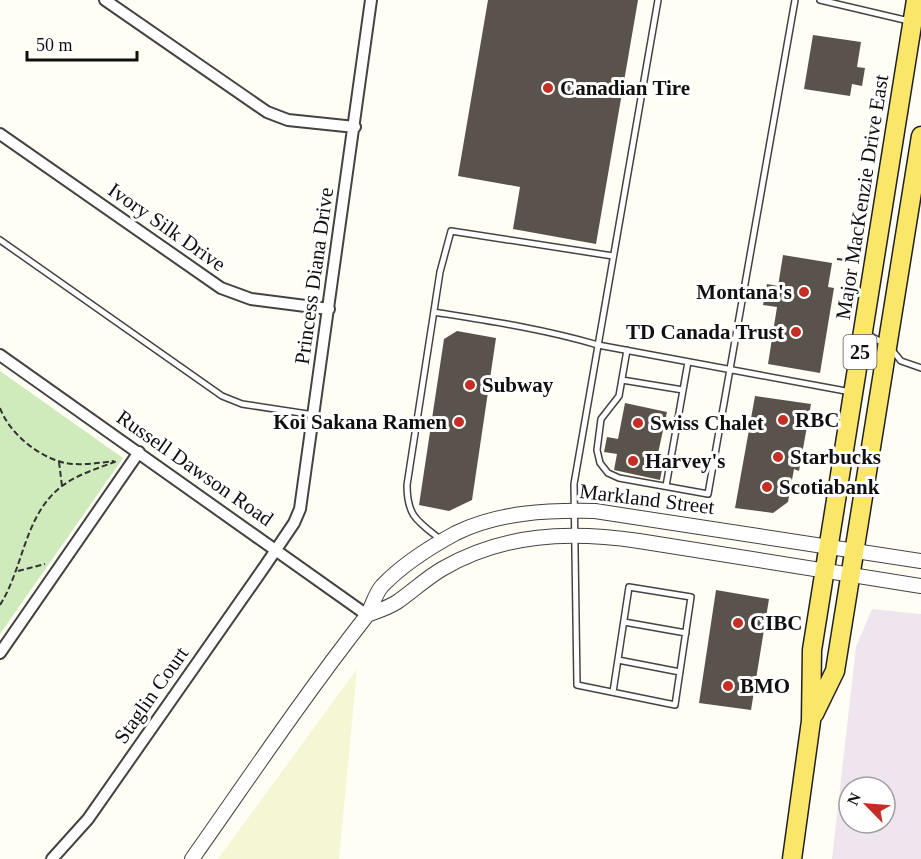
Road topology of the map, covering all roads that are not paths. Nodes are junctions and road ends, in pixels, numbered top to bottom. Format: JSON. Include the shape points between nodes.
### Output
{"nodes":[{"id":1,"x":105,"y":0,"type":"edge"},
{"id":2,"x":371,"y":0,"type":"edge"},
{"id":3,"x":658,"y":0,"type":"edge"},
{"id":4,"x":795,"y":0,"type":"edge"},
{"id":5,"x":820,"y":0,"type":"edge"},
{"id":6,"x":916,"y":0,"type":"edge"},
{"id":7,"x":917,"y":23,"type":"edge"},
{"id":8,"x":355,"y":127,"type":"junction"},
{"id":9,"x":0,"y":134,"type":"edge"},
{"id":10,"x":921,"y":136,"type":"edge"},
{"id":11,"x":0,"y":240,"type":"edge"},
{"id":12,"x":613,"y":256,"type":"junction"},
{"id":13,"x":329,"y":309,"type":"junction"},
{"id":14,"x":434,"y":312,"type":"junction"},
{"id":15,"x":863,"y":332,"type":"junction"},
{"id":16,"x":598,"y":345,"type":"junction"},
{"id":17,"x":888,"y":345,"type":"junction"},
{"id":18,"x":627,"y":350,"type":"junction"},
{"id":19,"x":0,"y":355,"type":"edge"},
{"id":20,"x":688,"y":362,"type":"junction"},
{"id":21,"x":921,"y":368,"type":"edge"},
{"id":22,"x":729,"y":370,"type":"junction"},
{"id":23,"x":622,"y":380,"type":"junction"},
{"id":24,"x":683,"y":390,"type":"junction"},
{"id":25,"x":853,"y":392,"type":"junction"},
{"id":26,"x":314,"y":415,"type":"junction"},
{"id":27,"x":139,"y":452,"type":"junction"},
{"id":28,"x":666,"y":486,"type":"junction"},
{"id":29,"x":575,"y":510,"type":"junction"},
{"id":30,"x":574,"y":534,"type":"junction"},
{"id":31,"x":443,"y":542,"type":"junction"},
{"id":32,"x":828,"y":546,"type":"junction"},
{"id":33,"x":276,"y":550,"type":"junction"},
{"id":34,"x":855,"y":550,"type":"junction"},
{"id":35,"x":921,"y":561,"type":"edge"},
{"id":36,"x":825,"y":570,"type":"junction"},
{"id":37,"x":851,"y":575,"type":"junction"},
{"id":38,"x":921,"y":586,"type":"edge"},
{"id":39,"x":367,"y":615,"type":"junction"},
{"id":40,"x":624,"y":622,"type":"junction"},
{"id":41,"x":686,"y":633,"type":"junction"},
{"id":42,"x":0,"y":653,"type":"edge"},
{"id":43,"x":618,"y":660,"type":"junction"},
{"id":44,"x":680,"y":672,"type":"junction"},
{"id":45,"x":613,"y":692,"type":"junction"},
{"id":46,"x":811,"y":721,"type":"junction"},
{"id":47,"x":52,"y":859,"type":"edge"},
{"id":48,"x":192,"y":859,"type":"edge"},
{"id":49,"x":792,"y":859,"type":"edge"}],
"edges":[{"from":1,"to":8,"type":"street","via":[[267,112],[288,120]]},
{"from":2,"to":8,"type":"street","name":"Princess Diana Drive"},
{"from":3,"to":12,"type":"lane"},
{"from":4,"to":22,"type":"lane"},
{"from":5,"to":7,"type":"lane"},
{"from":6,"to":7,"type":"main road","name":"Major MacKenzie Drive East","number":"25"},
{"from":7,"to":15,"type":"main road","name":"Major MacKenzie Drive East","number":"25"},
{"from":8,"to":13,"type":"street","name":"Princess Diana Drive"},
{"from":9,"to":13,"type":"street","name":"Ivory Silk Drive","via":[[221,288],[251,299]]},
{"from":10,"to":17,"type":"main road","name":"Major MacKenzie Drive East","number":"25"},
{"from":11,"to":26,"type":"lane","via":[[222,396],[242,404]]},
{"from":12,"to":14,"type":"lane","via":[[451,231]]},
{"from":12,"to":16,"type":"lane"},
{"from":13,"to":26,"type":"street","name":"Princess Diana Drive"},
{"from":14,"to":16,"type":"lane","via":[[559,333]]},
{"from":14,"to":31,"type":"lane","via":[[407,501],[416,520]]},
{"from":15,"to":17,"type":"lane"},
{"from":15,"to":25,"type":"main road","name":"Major MacKenzie Drive East","number":"25"},
{"from":16,"to":18,"type":"lane"},
{"from":16,"to":29,"type":"lane","via":[[574,484]]},
{"from":17,"to":21,"type":"lane","via":[[901,361]]},
{"from":17,"to":34,"type":"main road","name":"Major MacKenzie Drive East","number":"25"},
{"from":18,"to":20,"type":"lane"},
{"from":18,"to":23,"type":"lane"},
{"from":19,"to":27,"type":"street","name":"Russell Dawson Road"},
{"from":20,"to":22,"type":"lane"},
{"from":20,"to":24,"type":"lane"},
{"from":22,"to":25,"type":"lane"},
{"from":22,"to":28,"type":"lane","via":[[708,494]]},
{"from":23,"to":24,"type":"lane"},
{"from":23,"to":28,"type":"lane","via":[[620,396],[602,419],[597,450],[600,463],[619,478]]},
{"from":24,"to":28,"type":"lane"},
{"from":25,"to":32,"type":"main road","name":"Major MacKenzie Drive East","number":"25"},
{"from":26,"to":33,"type":"street","name":"Princess Diana Drive","via":[[300,509]]},
{"from":27,"to":33,"type":"street","name":"Russell Dawson Road"},
{"from":27,"to":42,"type":"street"},
{"from":29,"to":30,"type":"lane"},
{"from":29,"to":31,"type":"street","name":"Markland Street","via":[[547,510],[497,519]]},
{"from":29,"to":32,"type":"street","name":"Markland Street"},
{"from":30,"to":36,"type":"street","name":"Markland Street","via":[[639,540]]},
{"from":30,"to":39,"type":"street","name":"Markland Street","via":[[515,540],[479,551],[434,574],[396,603]]},
{"from":30,"to":45,"type":"lane","via":[[577,685]]},
{"from":31,"to":39,"type":"street","name":"Markland Street","via":[[381,587]]},
{"from":32,"to":34,"type":"street","name":"Markland Street"},
{"from":32,"to":36,"type":"main road","name":"Major MacKenzie Drive East","number":"25"},
{"from":33,"to":39,"type":"street","name":"Russell Dawson Road"},
{"from":33,"to":47,"type":"street","name":"Staglin Court","via":[[88,819]]},
{"from":34,"to":35,"type":"street","name":"Markland Street"},
{"from":34,"to":37,"type":"main road","name":"Major MacKenzie Drive East","number":"25"},
{"from":36,"to":37,"type":"street","name":"Markland Street"},
{"from":36,"to":46,"type":"main road","name":"Major MacKenzie Drive East","number":"25","via":[[812,650]]},
{"from":37,"to":38,"type":"street","name":"Markland Street"},
{"from":37,"to":46,"type":"main road","name":"Major MacKenzie Drive East","number":"25","via":[[835,671]]},
{"from":39,"to":48,"type":"street","name":"Markland Street"},
{"from":40,"to":41,"type":"lane"},
{"from":40,"to":41,"type":"lane","via":[[629,587],[691,597]]},
{"from":40,"to":43,"type":"lane"},
{"from":41,"to":44,"type":"lane"},
{"from":43,"to":44,"type":"lane"},
{"from":43,"to":45,"type":"lane"},
{"from":44,"to":45,"type":"lane","via":[[675,705]]},
{"from":46,"to":49,"type":"main road","name":"Major MacKenzie Drive East","number":"25"}]}
